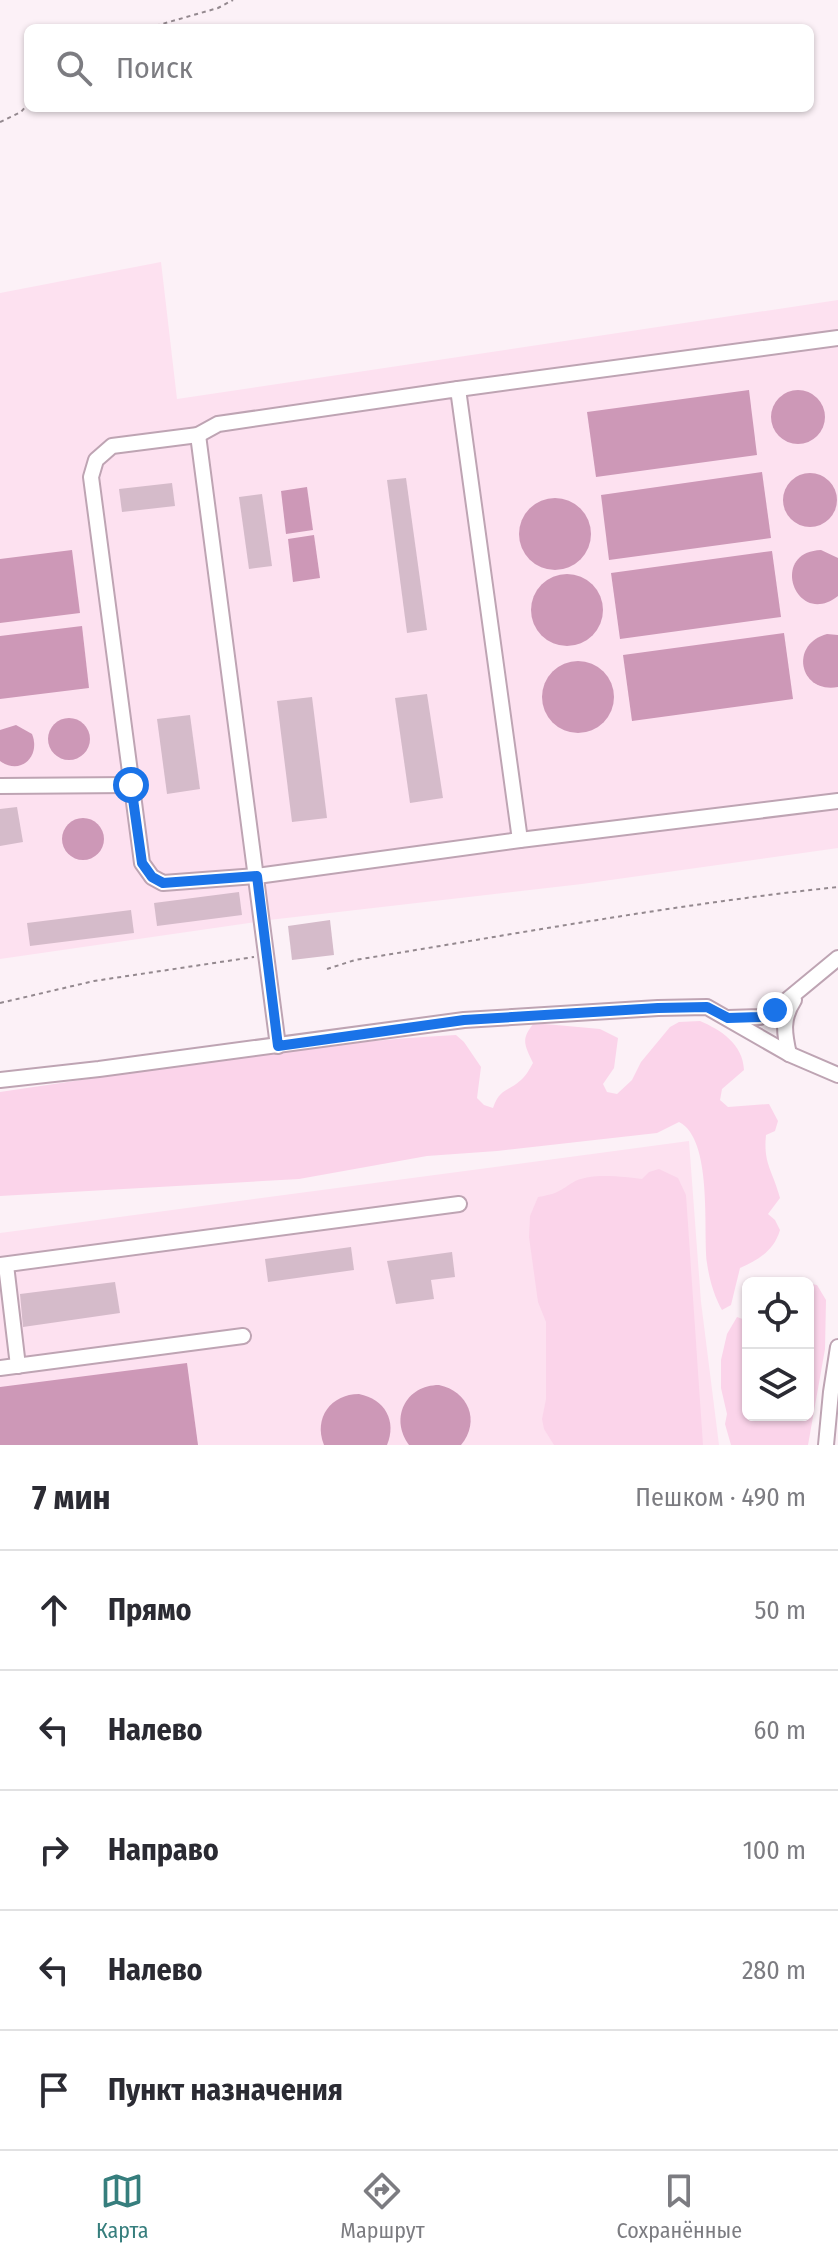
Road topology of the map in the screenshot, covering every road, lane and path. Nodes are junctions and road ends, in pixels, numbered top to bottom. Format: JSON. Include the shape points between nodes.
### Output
{"nodes":[{"id":1,"x":233,"y":0,"type":"edge"},
{"id":2,"x":162,"y":24,"type":"edge"},
{"id":3,"x":24,"y":109,"type":"edge"},
{"id":4,"x":0,"y":122,"type":"edge"},
{"id":5,"x":838,"y":338,"type":"edge"},
{"id":6,"x":458,"y":389,"type":"junction"},
{"id":7,"x":198,"y":435,"type":"junction"},
{"id":8,"x":131,"y":785,"type":"junction"},
{"id":9,"x":0,"y":786,"type":"edge"},
{"id":10,"x":838,"y":801,"type":"edge"},
{"id":11,"x":520,"y":840,"type":"junction"},
{"id":12,"x":257,"y":876,"type":"junction"},
{"id":13,"x":838,"y":887,"type":"edge"},
{"id":14,"x":267,"y":955,"type":"junction"},
{"id":15,"x":838,"y":958,"type":"edge"},
{"id":16,"x":327,"y":969,"type":"dead end"},
{"id":17,"x":801,"y":990,"type":"junction"},
{"id":18,"x":0,"y":1003,"type":"edge"},
{"id":19,"x":728,"y":1018,"type":"junction"},
{"id":20,"x":278,"y":1046,"type":"junction"},
{"id":21,"x":789,"y":1054,"type":"junction"},
{"id":22,"x":838,"y":1075,"type":"edge"},
{"id":23,"x":0,"y":1080,"type":"edge"},
{"id":24,"x":459,"y":1204,"type":"dead end"},
{"id":25,"x":3,"y":1265,"type":"edge"},
{"id":26,"x":243,"y":1336,"type":"dead end"},
{"id":27,"x":838,"y":1347,"type":"edge"},
{"id":28,"x":18,"y":1366,"type":"junction"},
{"id":29,"x":0,"y":1368,"type":"edge"},
{"id":30,"x":826,"y":1445,"type":"edge"}],
"edges":[{"from":1,"to":2,"type":"path"},
{"from":3,"to":4,"type":"path"},
{"from":5,"to":6,"type":"street"},
{"from":6,"to":7,"type":"street","via":[[218,424]]},
{"from":6,"to":11,"type":"street"},
{"from":7,"to":8,"type":"street","via":[[112,446],[96,460],[91,477]]},
{"from":7,"to":12,"type":"street"},
{"from":8,"to":9,"type":"street"},
{"from":8,"to":12,"type":"street","via":[[142,863],[152,877],[163,883]]},
{"from":10,"to":11,"type":"street"},
{"from":11,"to":12,"type":"street"},
{"from":12,"to":14,"type":"street"},
{"from":13,"to":16,"type":"path","via":[[758,895],[355,960]]},
{"from":14,"to":18,"type":"path","via":[[94,981]]},
{"from":14,"to":20,"type":"street"},
{"from":15,"to":17,"type":"street"},
{"from":17,"to":19,"type":"street","via":[[760,1017]]},
{"from":17,"to":21,"type":"street","via":[[786,1012]]},
{"from":19,"to":20,"type":"street","via":[[707,1007],[464,1020]]},
{"from":19,"to":21,"type":"street"},
{"from":20,"to":23,"type":"street"},
{"from":21,"to":22,"type":"street"},
{"from":24,"to":25,"type":"street"},
{"from":25,"to":28,"type":"street"},
{"from":26,"to":28,"type":"street"},
{"from":27,"to":30,"type":"street"},
{"from":28,"to":29,"type":"street"}]}
